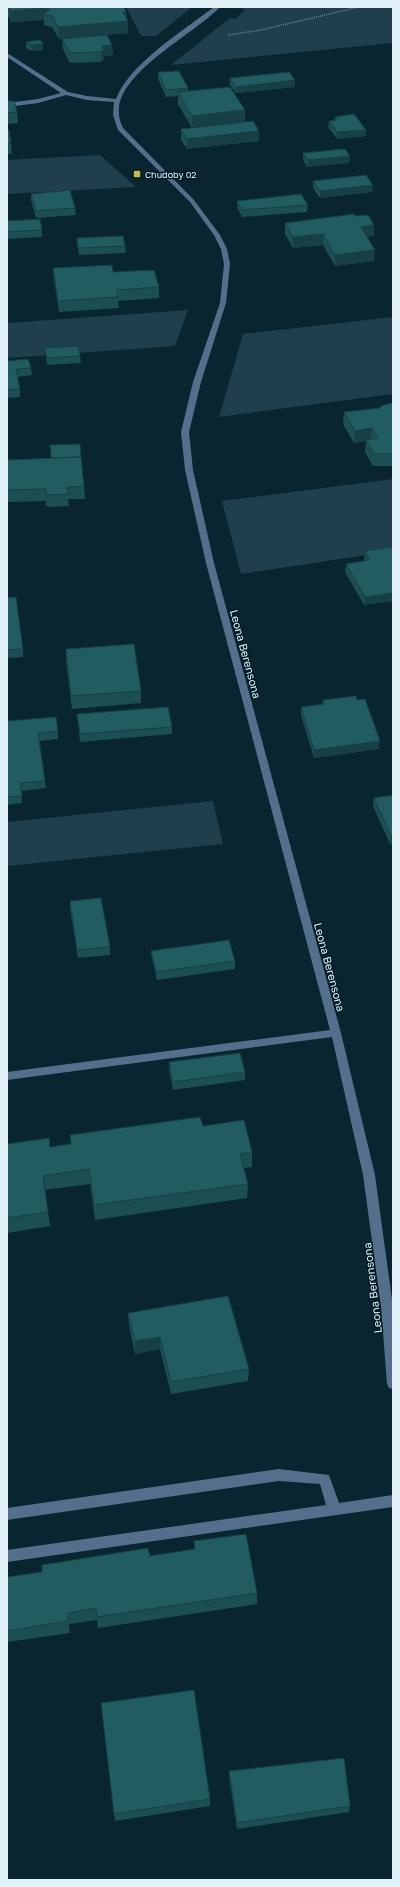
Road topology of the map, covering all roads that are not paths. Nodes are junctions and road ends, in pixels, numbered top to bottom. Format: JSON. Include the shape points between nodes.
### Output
{"nodes":[{"id":1,"x":217,"y":7,"type":"edge"},
{"id":2,"x":7,"y":55,"type":"edge"},
{"id":3,"x":66,"y":93,"type":"junction"},
{"id":4,"x":117,"y":101,"type":"junction"},
{"id":5,"x":7,"y":105,"type":"edge"},
{"id":6,"x":336,"y":1033,"type":"junction"},
{"id":7,"x":7,"y":1076,"type":"edge"},
{"id":8,"x":393,"y":1384,"type":"edge"},
{"id":9,"x":393,"y":1501,"type":"edge"},
{"id":10,"x":334,"y":1509,"type":"junction"},
{"id":11,"x":7,"y":1514,"type":"edge"},
{"id":12,"x":7,"y":1556,"type":"edge"}],
"edges":[{"from":1,"to":4,"type":"street","via":[[138,72]]},
{"from":2,"to":3,"type":"street"},
{"from":3,"to":4,"type":"street"},
{"from":3,"to":5,"type":"street","via":[[38,101]]},
{"from":4,"to":6,"type":"street","name":"Leona Berensona","via":[[116,114],[120,129],[192,202],[217,235],[224,249],[227,264],[223,303],[197,382],[185,432],[189,470],[210,562]]},
{"from":6,"to":7,"type":"street"},
{"from":6,"to":8,"type":"street","name":"Leona Berensona","via":[[368,1175],[387,1307]]},
{"from":9,"to":10,"type":"street"},
{"from":10,"to":11,"type":"street","via":[[325,1479],[279,1475]]},
{"from":10,"to":12,"type":"street"}]}
